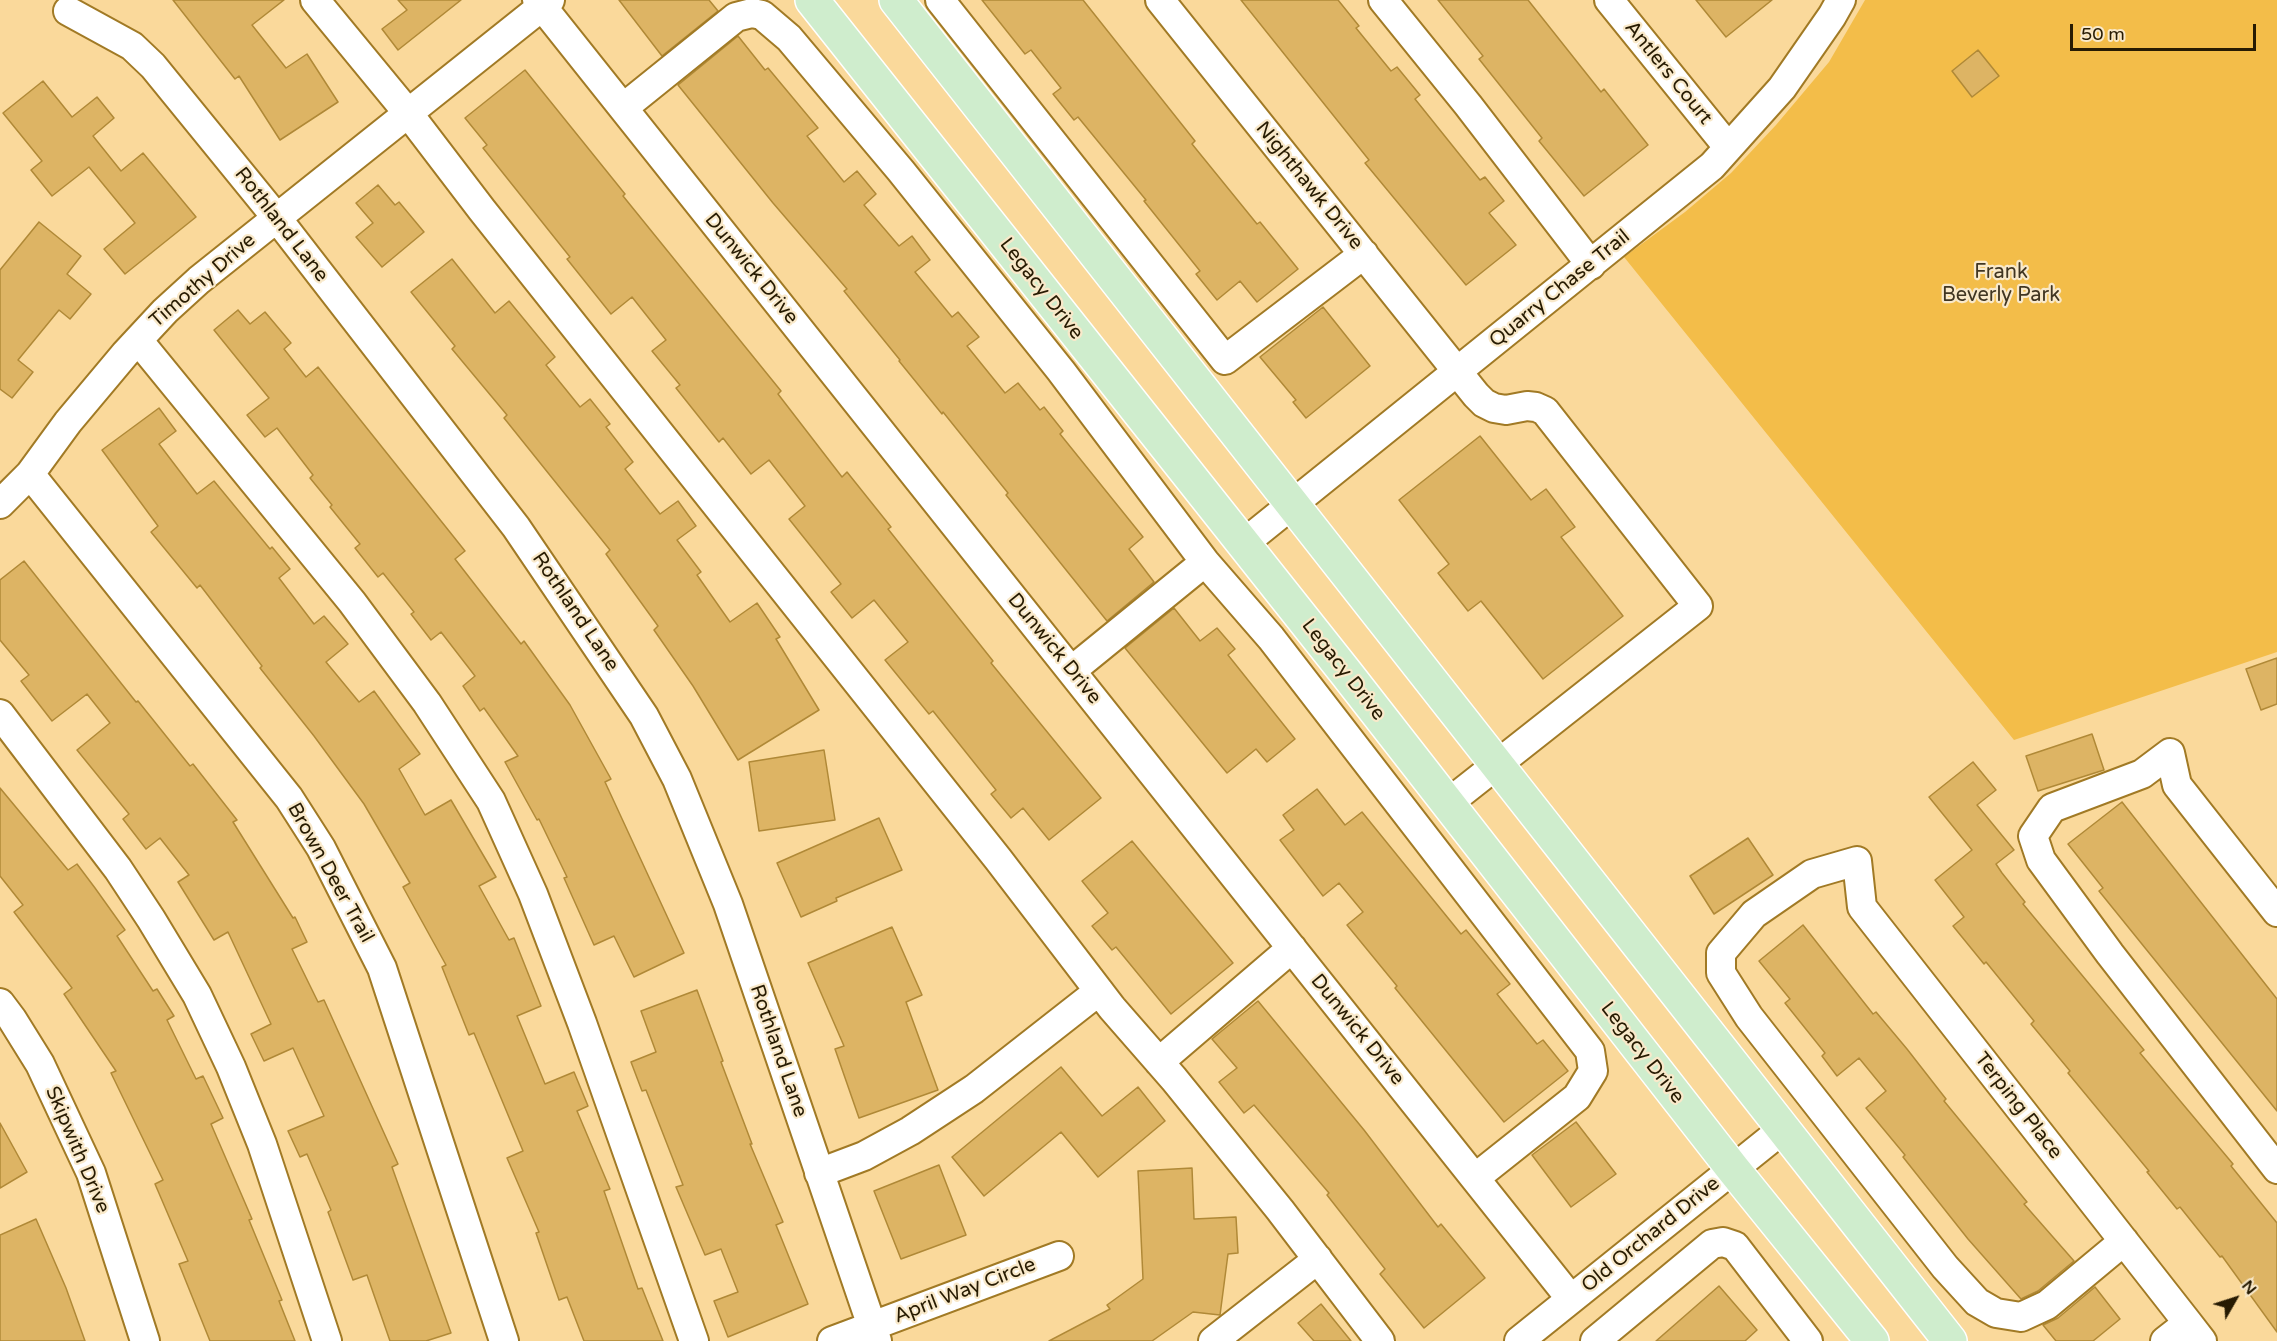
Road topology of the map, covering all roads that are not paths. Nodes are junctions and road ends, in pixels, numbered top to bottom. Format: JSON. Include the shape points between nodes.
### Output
{"nodes":[{"id":1,"x":315,"y":0,"type":"edge"},
{"id":2,"x":812,"y":0,"type":"edge"},
{"id":3,"x":896,"y":0,"type":"edge"},
{"id":4,"x":940,"y":0,"type":"edge"},
{"id":5,"x":1160,"y":0,"type":"edge"},
{"id":6,"x":1383,"y":0,"type":"edge"},
{"id":7,"x":1609,"y":0,"type":"edge"},
{"id":8,"x":1841,"y":0,"type":"edge"},
{"id":9,"x":543,"y":2,"type":"edge"},
{"id":10,"x":68,"y":11,"type":"dead end"},
{"id":11,"x":623,"y":108,"type":"junction"},
{"id":12,"x":408,"y":113,"type":"junction"},
{"id":13,"x":1728,"y":147,"type":"junction"},
{"id":14,"x":276,"y":217,"type":"junction"},
{"id":15,"x":1364,"y":254,"type":"junction"},
{"id":16,"x":1591,"y":265,"type":"junction"},
{"id":17,"x":138,"y":340,"type":"junction"},
{"id":18,"x":1458,"y":371,"type":"junction"},
{"id":19,"x":30,"y":474,"type":"junction"},
{"id":20,"x":0,"y":504,"type":"edge"},
{"id":21,"x":1292,"y":505,"type":"junction"},
{"id":22,"x":1243,"y":544,"type":"junction"},
{"id":23,"x":1205,"y":562,"type":"junction"},
{"id":24,"x":1071,"y":671,"type":"junction"},
{"id":25,"x":0,"y":714,"type":"edge"},
{"id":26,"x":1495,"y":764,"type":"junction"},
{"id":27,"x":1447,"y":804,"type":"junction"},
{"id":28,"x":2277,"y":912,"type":"edge"},
{"id":29,"x":1292,"y":948,"type":"junction"},
{"id":30,"x":1099,"y":991,"type":"junction"},
{"id":31,"x":0,"y":1003,"type":"edge"},
{"id":32,"x":1159,"y":1062,"type":"junction"},
{"id":33,"x":1783,"y":1129,"type":"junction"},
{"id":34,"x":1733,"y":1169,"type":"junction"},
{"id":35,"x":2277,"y":1169,"type":"edge"},
{"id":36,"x":819,"y":1173,"type":"junction"},
{"id":37,"x":1475,"y":1178,"type":"junction"},
{"id":38,"x":2124,"y":1241,"type":"junction"},
{"id":39,"x":1059,"y":1256,"type":"dead end"},
{"id":40,"x":1318,"y":1259,"type":"junction"},
{"id":41,"x":1571,"y":1299,"type":"junction"},
{"id":42,"x":2195,"y":1332,"type":"edge"},
{"id":43,"x":874,"y":1334,"type":"edge"},
{"id":44,"x":145,"y":1341,"type":"edge"},
{"id":45,"x":327,"y":1341,"type":"edge"},
{"id":46,"x":504,"y":1341,"type":"edge"},
{"id":47,"x":694,"y":1341,"type":"edge"},
{"id":48,"x":831,"y":1341,"type":"edge"},
{"id":49,"x":1214,"y":1341,"type":"edge"},
{"id":50,"x":1380,"y":1341,"type":"edge"},
{"id":51,"x":1519,"y":1341,"type":"edge"},
{"id":52,"x":1595,"y":1341,"type":"edge"},
{"id":53,"x":1808,"y":1341,"type":"edge"},
{"id":54,"x":1872,"y":1341,"type":"edge"},
{"id":55,"x":1950,"y":1341,"type":"edge"},
{"id":56,"x":2165,"y":1341,"type":"edge"}],
"edges":[{"from":1,"to":12,"type":"street"},
{"from":2,"to":22,"type":"main road","name":"Legacy Drive"},
{"from":3,"to":21,"type":"main road"},
{"from":4,"to":15,"type":"street","via":[[1225,360]]},
{"from":5,"to":15,"type":"street","name":"Nighthawk Drive"},
{"from":6,"to":16,"type":"street"},
{"from":7,"to":13,"type":"street","name":"Antlers Court"},
{"from":8,"to":13,"type":"street","name":"Quarry Chase Trail","via":[[1782,88]]},
{"from":9,"to":11,"type":"street","name":"Dunwick Drive"},
{"from":9,"to":12,"type":"street","name":"Timothy Drive"},
{"from":10,"to":14,"type":"street","name":"Rothland Lane","via":[[132,46],[153,66]]},
{"from":11,"to":23,"type":"street","via":[[736,17],[762,15],[789,38],[901,171],[1061,371]]},
{"from":11,"to":24,"type":"street","name":"Dunwick Drive"},
{"from":12,"to":14,"type":"street","name":"Timothy Drive"},
{"from":12,"to":30,"type":"street"},
{"from":13,"to":16,"type":"street","name":"Quarry Chase Trail","via":[[1712,166]]},
{"from":14,"to":17,"type":"street","name":"Timothy Drive","via":[[199,280]]},
{"from":14,"to":36,"type":"street","name":"Rothland Lane","via":[[516,527],[644,716],[677,779],[728,904]]},
{"from":15,"to":18,"type":"street","name":"Nighthawk Drive"},
{"from":16,"to":18,"type":"street","name":"Quarry Chase Trail"},
{"from":17,"to":19,"type":"street","name":"Timothy Drive","via":[[68,422]]},
{"from":17,"to":47,"type":"street","via":[[352,603],[427,703],[491,801],[578,1012]]},
{"from":18,"to":21,"type":"street","name":"Quarry Chase Trail"},
{"from":18,"to":26,"type":"street","name":"Nighthawk Drive","via":[[1484,403],[1494,408],[1506,411],[1527,406],[1545,411],[1698,606]]},
{"from":19,"to":20,"type":"street","name":"Timothy Drive"},
{"from":19,"to":46,"type":"street","name":"Brown Deer Trail","via":[[289,798],[321,848],[382,968]]},
{"from":21,"to":22,"type":"street","name":"Quarry Chase Trail"},
{"from":21,"to":26,"type":"main road"},
{"from":22,"to":27,"type":"main road","name":"Legacy Drive"},
{"from":23,"to":24,"type":"street"},
{"from":23,"to":37,"type":"street","via":[[1271,638],[1590,1051],[1593,1071],[1577,1097]]},
{"from":24,"to":29,"type":"street","name":"Dunwick Drive"},
{"from":25,"to":45,"type":"street","via":[[118,869],[197,995],[262,1144]]},
{"from":26,"to":27,"type":"street"},
{"from":26,"to":33,"type":"main road"},
{"from":27,"to":34,"type":"main road","name":"Legacy Drive"},
{"from":28,"to":35,"type":"street","via":[[2177,785],[2170,753],[2142,774],[2052,808],[2033,837],[2042,860],[2110,954]]},
{"from":29,"to":32,"type":"street"},
{"from":29,"to":37,"type":"street","name":"Dunwick Drive"},
{"from":30,"to":32,"type":"street"},
{"from":30,"to":36,"type":"street","via":[[974,1089],[910,1131],[864,1156]]},
{"from":31,"to":44,"type":"street","name":"Skipwith Drive","via":[[40,1064],[91,1173]]},
{"from":32,"to":40,"type":"street"},
{"from":33,"to":34,"type":"street","name":"Old Orchard Drive"},
{"from":33,"to":55,"type":"main road"},
{"from":34,"to":41,"type":"street","name":"Old Orchard Drive"},
{"from":34,"to":54,"type":"main road","name":"Legacy Drive"},
{"from":36,"to":43,"type":"street","name":"Rothland Lane"},
{"from":37,"to":41,"type":"street","name":"Dunwick Drive"},
{"from":38,"to":38,"type":"street","name":"Terping Place","via":[[1862,907],[1857,861],[1812,874],[1754,914],[1721,953],[1721,974],[1749,1017],[1977,1302],[1996,1313],[2021,1317],[2047,1305]]},
{"from":38,"to":42,"type":"street","name":"Terping Place"},
{"from":39,"to":43,"type":"street","name":"April Way Circle"},
{"from":40,"to":49,"type":"street"},
{"from":40,"to":50,"type":"street"},
{"from":41,"to":51,"type":"street","name":"Old Orchard Drive"},
{"from":42,"to":56,"type":"street"},
{"from":43,"to":48,"type":"street","name":"April Way Circle"},
{"from":52,"to":53,"type":"street","via":[[1712,1244],[1723,1242],[1735,1246]]}]}
